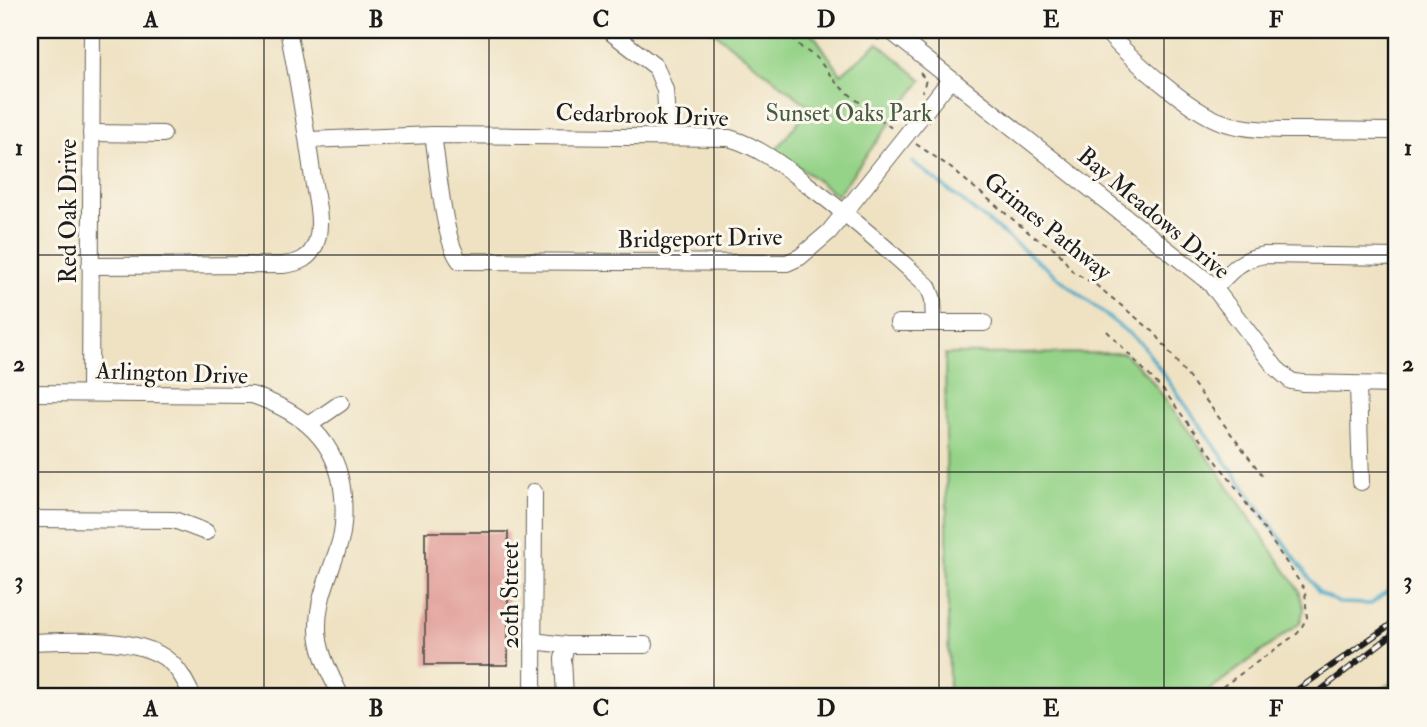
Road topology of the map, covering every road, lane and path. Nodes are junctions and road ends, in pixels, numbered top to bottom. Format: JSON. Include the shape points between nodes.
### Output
{"nodes":[{"id":1,"x":92,"y":30,"type":"edge"},
{"id":2,"x":288,"y":30,"type":"edge"},
{"id":3,"x":608,"y":30,"type":"edge"},
{"id":4,"x":785,"y":30,"type":"edge"},
{"id":5,"x":868,"y":30,"type":"edge"},
{"id":6,"x":1105,"y":30,"type":"edge"},
{"id":7,"x":886,"y":37,"type":"edge"},
{"id":8,"x":914,"y":68,"type":"dead end"},
{"id":9,"x":950,"y":80,"type":"junction"},
{"id":10,"x":923,"y":92,"type":"dead end"},
{"id":11,"x":1397,"y":131,"type":"edge"},
{"id":12,"x":91,"y":133,"type":"junction"},
{"id":13,"x":163,"y":134,"type":"dead end"},
{"id":14,"x":433,"y":135,"type":"junction"},
{"id":15,"x":668,"y":136,"type":"junction"},
{"id":16,"x":903,"y":138,"type":"junction"},
{"id":17,"x":307,"y":140,"type":"junction"},
{"id":18,"x":845,"y":213,"type":"junction"},
{"id":19,"x":1397,"y":257,"type":"edge"},
{"id":20,"x":90,"y":266,"type":"junction"},
{"id":21,"x":1214,"y":289,"type":"junction"},
{"id":22,"x":898,"y":323,"type":"dead end"},
{"id":23,"x":934,"y":323,"type":"junction"},
{"id":24,"x":985,"y":323,"type":"dead end"},
{"id":25,"x":1107,"y":331,"type":"dead end"},
{"id":26,"x":1358,"y":385,"type":"junction"},
{"id":27,"x":1397,"y":385,"type":"edge"},
{"id":28,"x":30,"y":393,"type":"edge"},
{"id":29,"x":90,"y":393,"type":"junction"},
{"id":30,"x":341,"y":403,"type":"dead end"},
{"id":31,"x":309,"y":425,"type":"junction"},
{"id":32,"x":1263,"y":476,"type":"dead end"},
{"id":33,"x":1361,"y":482,"type":"dead end"},
{"id":34,"x":534,"y":492,"type":"dead end"},
{"id":35,"x":30,"y":519,"type":"edge"},
{"id":36,"x":206,"y":532,"type":"dead end"},
{"id":37,"x":30,"y":642,"type":"edge"},
{"id":38,"x":533,"y":642,"type":"junction"},
{"id":39,"x":566,"y":645,"type":"junction"},
{"id":40,"x":645,"y":645,"type":"dead end"},
{"id":41,"x":193,"y":697,"type":"edge"},
{"id":42,"x":341,"y":697,"type":"edge"},
{"id":43,"x":533,"y":697,"type":"edge"},
{"id":44,"x":565,"y":697,"type":"edge"},
{"id":45,"x":1208,"y":697,"type":"edge"}],
"edges":[{"from":1,"to":12,"type":"street","name":"Red Oak Drive"},
{"from":2,"to":17,"type":"street"},
{"from":3,"to":15,"type":"street","via":[[656,67],[665,90]]},
{"from":4,"to":16,"type":"path","name":"Grimes Pathway","via":[[817,58],[838,85]]},
{"from":5,"to":7,"type":"path"},
{"from":6,"to":11,"type":"street","via":[[1182,98],[1223,122],[1244,128]]},
{"from":7,"to":9,"type":"street","name":"Bay Meadows Drive"},
{"from":8,"to":10,"type":"path","via":[[926,80]]},
{"from":9,"to":16,"type":"street","name":"Bridgeport Drive"},
{"from":9,"to":21,"type":"street","name":"Bay Meadows Drive"},
{"from":12,"to":13,"type":"street"},
{"from":12,"to":20,"type":"street","name":"Red Oak Drive"},
{"from":14,"to":15,"type":"street","name":"Cedarbrook Drive"},
{"from":14,"to":17,"type":"street","name":"Cedarbrook Drive"},
{"from":14,"to":18,"type":"street","name":"Bridgeport Drive","via":[[449,237],[460,261],[787,263],[800,257]]},
{"from":15,"to":18,"type":"street","name":"Cedarbrook Drive","via":[[746,143]]},
{"from":16,"to":18,"type":"street","name":"Bridgeport Drive"},
{"from":16,"to":32,"type":"path","name":"Grimes Pathway","via":[[947,165],[1033,236],[1057,250],[1073,272],[1155,333]]},
{"from":17,"to":20,"type":"street","via":[[319,224],[314,247],[299,263]]},
{"from":18,"to":23,"type":"street","name":"Cedarbrook Drive","via":[[928,286]]},
{"from":19,"to":21,"type":"street","via":[[1254,256],[1240,262]]},
{"from":20,"to":29,"type":"street","name":"Red Oak Drive"},
{"from":21,"to":26,"type":"street","name":"Bay Meadows Drive","via":[[1260,350],[1291,381]]},
{"from":22,"to":23,"type":"street"},
{"from":23,"to":24,"type":"street"},
{"from":25,"to":45,"type":"path","via":[[1165,392],[1305,590],[1307,618],[1298,633]]},
{"from":26,"to":27,"type":"street","name":"Bay Meadows Drive"},
{"from":26,"to":33,"type":"street"},
{"from":28,"to":29,"type":"street","name":"Arlington Drive"},
{"from":29,"to":31,"type":"street","name":"Arlington Drive","via":[[252,396],[276,403]]},
{"from":30,"to":31,"type":"street"},
{"from":31,"to":42,"type":"street","name":"Arlington Drive","via":[[324,440],[341,482],[343,528],[320,596],[317,629]]},
{"from":34,"to":38,"type":"street","name":"20th Street"},
{"from":35,"to":36,"type":"street","via":[[174,520]]},
{"from":37,"to":41,"type":"street","via":[[113,643],[153,650],[178,671]]},
{"from":38,"to":39,"type":"street"},
{"from":38,"to":43,"type":"street","name":"20th Street"},
{"from":39,"to":40,"type":"street"},
{"from":39,"to":44,"type":"street"}]}
